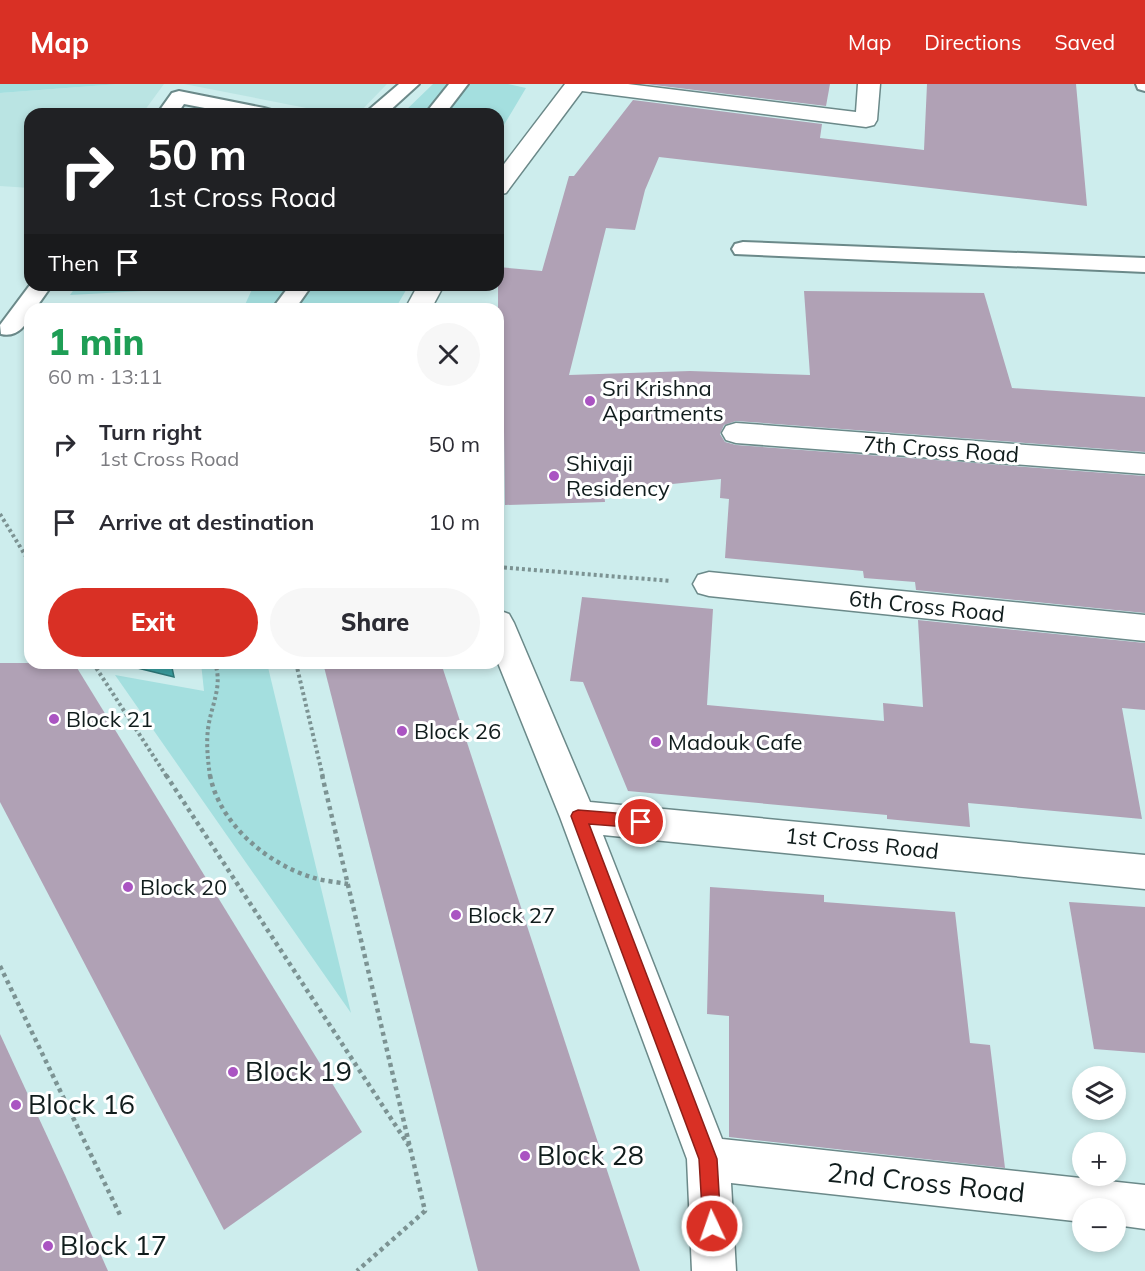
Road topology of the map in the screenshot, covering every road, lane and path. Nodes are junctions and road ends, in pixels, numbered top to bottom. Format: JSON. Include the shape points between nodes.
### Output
{"nodes":[{"id":1,"x":410,"y":84,"type":"edge"},
{"id":2,"x":459,"y":84,"type":"edge"},
{"id":3,"x":576,"y":84,"type":"edge"},
{"id":4,"x":869,"y":84,"type":"edge"},
{"id":5,"x":171,"y":108,"type":"edge"},
{"id":6,"x":234,"y":108,"type":"edge"},
{"id":7,"x":381,"y":108,"type":"edge"},
{"id":8,"x":440,"y":108,"type":"edge"},
{"id":9,"x":504,"y":180,"type":"edge"},
{"id":10,"x":743,"y":249,"type":"dead end"},
{"id":11,"x":1145,"y":265,"type":"edge"},
{"id":12,"x":24,"y":308,"type":"edge"},
{"id":13,"x":9,"y":329,"type":"dead end"},
{"id":14,"x":736,"y":433,"type":"dead end"},
{"id":15,"x":1145,"y":464,"type":"edge"},
{"id":16,"x":0,"y":514,"type":"edge"},
{"id":17,"x":24,"y":553,"type":"edge"},
{"id":18,"x":504,"y":567,"type":"edge"},
{"id":19,"x":709,"y":584,"type":"joint"},
{"id":20,"x":1145,"y":628,"type":"edge"},
{"id":21,"x":504,"y":637,"type":"edge"},
{"id":22,"x":97,"y":669,"type":"edge"},
{"id":23,"x":218,"y":669,"type":"edge"},
{"id":24,"x":297,"y":669,"type":"edge"},
{"id":25,"x":578,"y":816,"type":"junction"},
{"id":26,"x":1145,"y":872,"type":"edge"},
{"id":27,"x":348,"y":884,"type":"junction"},
{"id":28,"x":0,"y":966,"type":"edge"},
{"id":29,"x":411,"y":1150,"type":"junction"},
{"id":30,"x":708,"y":1159,"type":"junction"},
{"id":31,"x":1145,"y":1207,"type":"edge"},
{"id":32,"x":120,"y":1215,"type":"dead end"},
{"id":33,"x":357,"y":1271,"type":"edge"},
{"id":34,"x":714,"y":1271,"type":"edge"}],
"edges":[{"from":1,"to":7,"type":"lane"},
{"from":2,"to":8,"type":"lane"},
{"from":3,"to":4,"type":"street","via":[[866,120]]},
{"from":3,"to":9,"type":"street"},
{"from":5,"to":6,"type":"lane","via":[[179,97]]},
{"from":10,"to":11,"type":"lane"},
{"from":12,"to":13,"type":"lane"},
{"from":14,"to":15,"type":"street","name":"7th Cross Road"},
{"from":16,"to":17,"type":"path"},
{"from":18,"to":19,"type":"path"},
{"from":19,"to":20,"type":"street","name":"6th Cross Road"},
{"from":21,"to":25,"type":"street"},
{"from":22,"to":29,"type":"path"},
{"from":23,"to":27,"type":"path","via":[[220,684],[208,728],[206,758],[212,788],[227,817],[248,842],[276,862],[309,877]]},
{"from":24,"to":27,"type":"path"},
{"from":25,"to":26,"type":"street","name":"1st Cross Road"},
{"from":25,"to":30,"type":"street"},
{"from":27,"to":29,"type":"path"},
{"from":28,"to":32,"type":"path"},
{"from":29,"to":33,"type":"path","via":[[425,1211]]},
{"from":30,"to":31,"type":"street","name":"2nd Cross Road"},
{"from":30,"to":34,"type":"street"}]}
